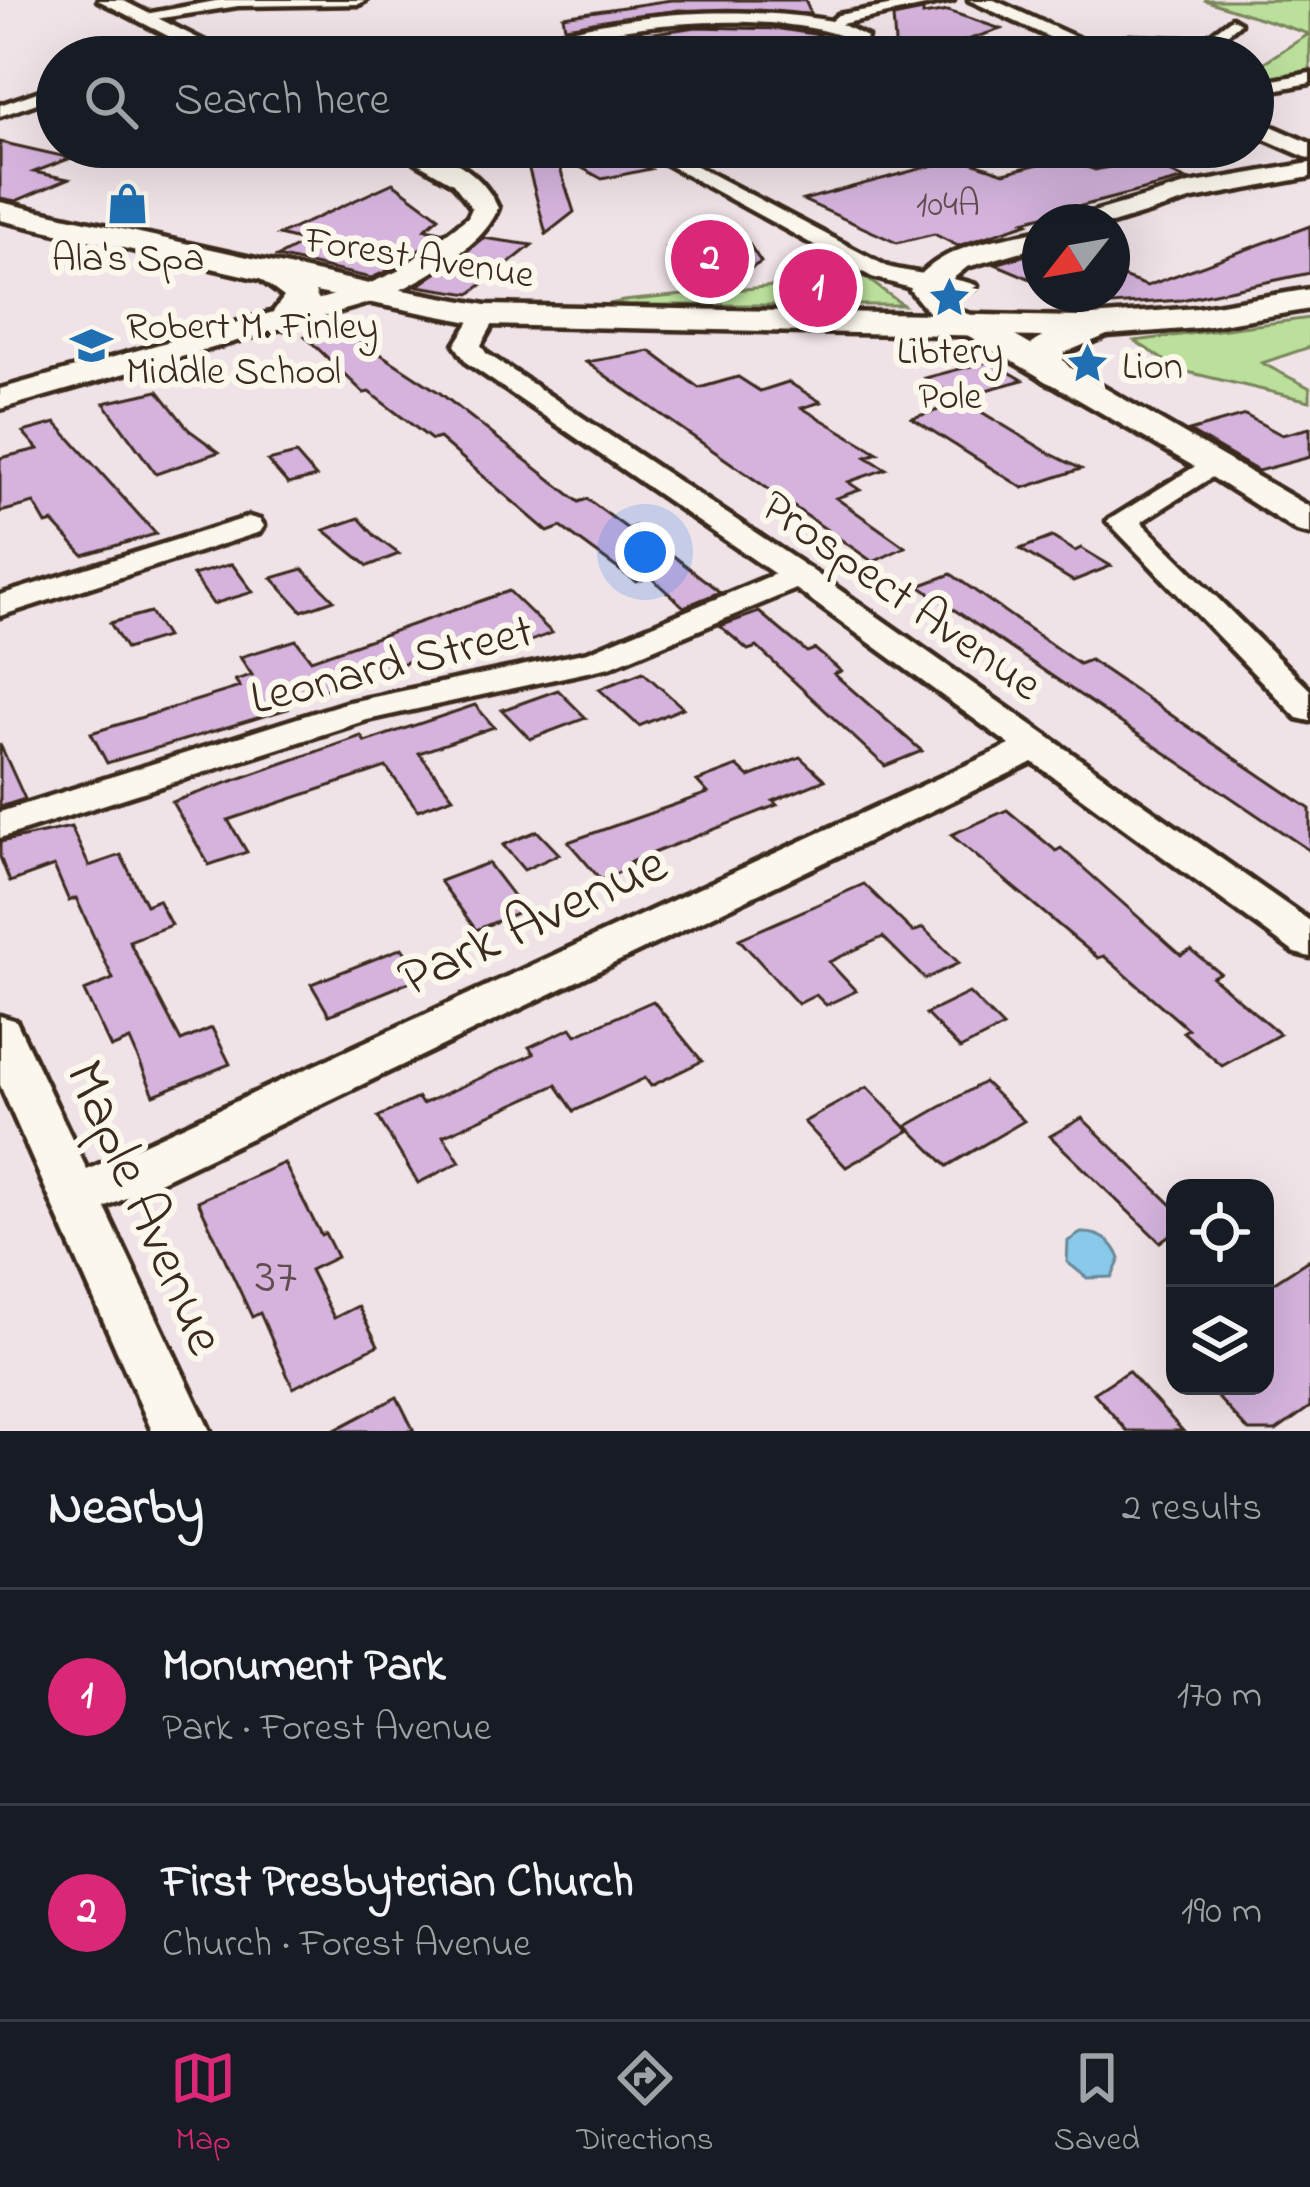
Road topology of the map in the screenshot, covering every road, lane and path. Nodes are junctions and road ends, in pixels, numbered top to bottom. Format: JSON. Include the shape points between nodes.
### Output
{"nodes":[{"id":1,"x":107,"y":0,"type":"edge"},
{"id":2,"x":358,"y":0,"type":"edge"},
{"id":3,"x":946,"y":0,"type":"edge"},
{"id":4,"x":978,"y":0,"type":"edge"},
{"id":5,"x":143,"y":16,"type":"junction"},
{"id":6,"x":838,"y":20,"type":"junction"},
{"id":7,"x":1232,"y":23,"type":"dead end"},
{"id":8,"x":183,"y":36,"type":"edge"},
{"id":9,"x":566,"y":36,"type":"edge"},
{"id":10,"x":858,"y":36,"type":"edge"},
{"id":11,"x":1062,"y":36,"type":"edge"},
{"id":12,"x":1218,"y":36,"type":"edge"},
{"id":13,"x":1310,"y":78,"type":"edge"},
{"id":14,"x":1274,"y":85,"type":"edge"},
{"id":15,"x":0,"y":88,"type":"edge"},
{"id":16,"x":36,"y":92,"type":"edge"},
{"id":17,"x":36,"y":98,"type":"edge"},
{"id":18,"x":0,"y":111,"type":"edge"},
{"id":19,"x":1274,"y":135,"type":"edge"},
{"id":20,"x":1310,"y":152,"type":"edge"},
{"id":21,"x":440,"y":168,"type":"edge"},
{"id":22,"x":685,"y":168,"type":"edge"},
{"id":23,"x":1310,"y":170,"type":"edge"},
{"id":24,"x":1130,"y":210,"type":"edge"},
{"id":25,"x":0,"y":211,"type":"edge"},
{"id":26,"x":1022,"y":244,"type":"edge"},
{"id":27,"x":1022,"y":245,"type":"edge"},
{"id":28,"x":271,"y":272,"type":"junction"},
{"id":29,"x":924,"y":285,"type":"junction"},
{"id":30,"x":964,"y":286,"type":"junction"},
{"id":31,"x":369,"y":294,"type":"junction"},
{"id":32,"x":1310,"y":299,"type":"edge"},
{"id":33,"x":486,"y":315,"type":"junction"},
{"id":34,"x":284,"y":320,"type":"junction"},
{"id":35,"x":1138,"y":325,"type":"junction"},
{"id":36,"x":978,"y":328,"type":"junction"},
{"id":37,"x":1059,"y":376,"type":"junction"},
{"id":38,"x":0,"y":399,"type":"edge"},
{"id":39,"x":1215,"y":463,"type":"junction"},
{"id":40,"x":1310,"y":523,"type":"edge"},
{"id":41,"x":249,"y":526,"type":"dead end"},
{"id":42,"x":800,"y":576,"type":"junction"},
{"id":43,"x":0,"y":606,"type":"edge"},
{"id":44,"x":1310,"y":710,"type":"edge"},
{"id":45,"x":1036,"y":746,"type":"junction"},
{"id":46,"x":0,"y":825,"type":"edge"},
{"id":47,"x":1310,"y":943,"type":"edge"},
{"id":48,"x":0,"y":1033,"type":"edge"},
{"id":49,"x":76,"y":1198,"type":"junction"},
{"id":50,"x":181,"y":1431,"type":"edge"}],
"edges":[{"from":1,"to":5,"type":"street"},
{"from":2,"to":5,"type":"street","via":[[238,2]]},
{"from":3,"to":6,"type":"street"},
{"from":4,"to":11,"type":"street"},
{"from":5,"to":8,"type":"street"},
{"from":6,"to":9,"type":"street","via":[[787,9],[721,11]]},
{"from":6,"to":10,"type":"street"},
{"from":7,"to":12,"type":"street"},
{"from":13,"to":14,"type":"street"},
{"from":15,"to":16,"type":"street"},
{"from":17,"to":18,"type":"street"},
{"from":19,"to":20,"type":"street"},
{"from":21,"to":31,"type":"street","via":[[479,192],[480,221],[408,277]]},
{"from":22,"to":29,"type":"street","via":[[880,272]]},
{"from":23,"to":24,"type":"street"},
{"from":25,"to":28,"type":"main road","name":"Forest Avenue"},
{"from":26,"to":29,"type":"street","via":[[968,258]]},
{"from":27,"to":30,"type":"street","via":[[970,269]]},
{"from":28,"to":31,"type":"main road","name":"Forest Avenue"},
{"from":28,"to":34,"type":"main road","via":[[302,302]]},
{"from":29,"to":30,"type":"street"},
{"from":29,"to":36,"type":"street","via":[[948,317]]},
{"from":30,"to":36,"type":"street"},
{"from":31,"to":33,"type":"main road","name":"Forest Avenue"},
{"from":31,"to":34,"type":"street"},
{"from":32,"to":35,"type":"main road"},
{"from":33,"to":36,"type":"main road","name":"Forest Avenue"},
{"from":33,"to":42,"type":"street","name":"Prospect Avenue","via":[[468,345],[476,358]]},
{"from":34,"to":38,"type":"street"},
{"from":35,"to":36,"type":"main road","name":"Forest Avenue"},
{"from":35,"to":37,"type":"main road","via":[[1049,344],[1046,362]]},
{"from":36,"to":37,"type":"street"},
{"from":37,"to":39,"type":"street"},
{"from":39,"to":40,"type":"street"},
{"from":39,"to":44,"type":"street","via":[[1122,521]]},
{"from":41,"to":43,"type":"street"},
{"from":42,"to":45,"type":"street","name":"Prospect Avenue"},
{"from":42,"to":46,"type":"street","name":"Leonard Street","via":[[598,660],[358,711]]},
{"from":45,"to":47,"type":"street","name":"Prospect Avenue"},
{"from":45,"to":49,"type":"street","name":"Park Avenue"},
{"from":48,"to":49,"type":"street","name":"Maple Avenue"},
{"from":49,"to":50,"type":"street","name":"Maple Avenue"}]}
